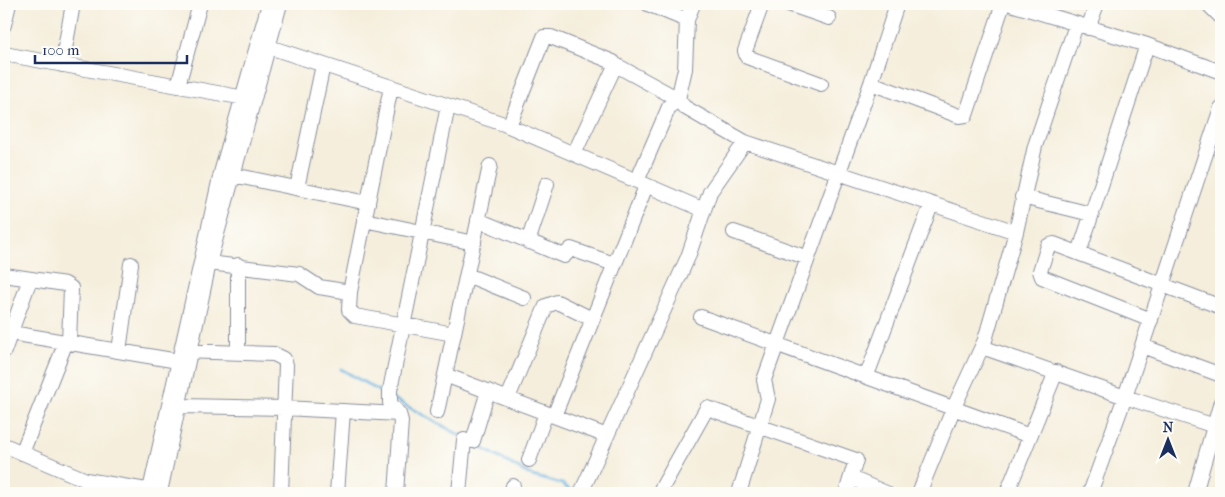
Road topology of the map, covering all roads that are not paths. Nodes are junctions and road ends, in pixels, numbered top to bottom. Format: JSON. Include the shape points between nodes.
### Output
{"nodes":[{"id":1,"x":9,"y":4,"type":"edge"},
{"id":2,"x":72,"y":4,"type":"edge"},
{"id":3,"x":200,"y":4,"type":"edge"},
{"id":4,"x":269,"y":4,"type":"edge"},
{"id":5,"x":280,"y":4,"type":"edge"},
{"id":6,"x":648,"y":4,"type":"edge"},
{"id":7,"x":693,"y":4,"type":"edge"},
{"id":8,"x":762,"y":4,"type":"edge"},
{"id":9,"x":788,"y":4,"type":"edge"},
{"id":10,"x":897,"y":4,"type":"edge"},
{"id":11,"x":1003,"y":4,"type":"edge"},
{"id":12,"x":1011,"y":4,"type":"edge"},
{"id":13,"x":1097,"y":4,"type":"edge"},
{"id":14,"x":1208,"y":4,"type":"edge"},
{"id":15,"x":1221,"y":17,"type":"edge"},
{"id":16,"x":828,"y":18,"type":"dead end"},
{"id":17,"x":687,"y":20,"type":"junction"},
{"id":18,"x":4,"y":25,"type":"edge"},
{"id":19,"x":1082,"y":26,"type":"junction"},
{"id":20,"x":263,"y":45,"type":"junction"},
{"id":21,"x":1147,"y":45,"type":"junction"},
{"id":22,"x":4,"y":54,"type":"edge"},
{"id":23,"x":614,"y":64,"type":"junction"},
{"id":24,"x":62,"y":65,"type":"junction"},
{"id":25,"x":323,"y":65,"type":"junction"},
{"id":26,"x":1221,"y":72,"type":"edge"},
{"id":27,"x":871,"y":83,"type":"junction"},
{"id":28,"x":821,"y":84,"type":"dead end"},
{"id":29,"x":178,"y":86,"type":"junction"},
{"id":30,"x":391,"y":87,"type":"junction"},
{"id":31,"x":248,"y":98,"type":"junction"},
{"id":32,"x":678,"y":100,"type":"junction"},
{"id":33,"x":448,"y":106,"type":"junction"},
{"id":34,"x":1221,"y":108,"type":"edge"},
{"id":35,"x":509,"y":126,"type":"junction"},
{"id":36,"x":745,"y":142,"type":"junction"},
{"id":37,"x":574,"y":154,"type":"junction"},
{"id":38,"x":490,"y":166,"type":"dead end"},
{"id":39,"x":838,"y":174,"type":"junction"},
{"id":40,"x":233,"y":175,"type":"junction"},
{"id":41,"x":547,"y":184,"type":"dead end"},
{"id":42,"x":642,"y":184,"type":"junction"},
{"id":43,"x":297,"y":188,"type":"junction"},
{"id":44,"x":1022,"y":197,"type":"junction"},
{"id":45,"x":368,"y":203,"type":"junction"},
{"id":46,"x":931,"y":204,"type":"junction"},
{"id":47,"x":704,"y":210,"type":"junction"},
{"id":48,"x":1091,"y":214,"type":"junction"},
{"id":49,"x":364,"y":220,"type":"junction"},
{"id":50,"x":478,"y":220,"type":"junction"},
{"id":51,"x":734,"y":232,"type":"dead end"},
{"id":52,"x":1016,"y":232,"type":"junction"},
{"id":53,"x":422,"y":233,"type":"junction"},
{"id":54,"x":528,"y":242,"type":"junction"},
{"id":55,"x":474,"y":243,"type":"junction"},
{"id":56,"x":1078,"y":253,"type":"junction"},
{"id":57,"x":808,"y":258,"type":"junction"},
{"id":58,"x":205,"y":262,"type":"junction"},
{"id":59,"x":130,"y":264,"type":"dead end"},
{"id":60,"x":614,"y":264,"type":"junction"},
{"id":61,"x":238,"y":265,"type":"junction"},
{"id":62,"x":4,"y":275,"type":"edge"},
{"id":63,"x":467,"y":275,"type":"junction"},
{"id":64,"x":30,"y":279,"type":"junction"},
{"id":65,"x":1163,"y":284,"type":"junction"},
{"id":66,"x":350,"y":292,"type":"junction"},
{"id":67,"x":524,"y":298,"type":"dead end"},
{"id":68,"x":1221,"y":307,"type":"edge"},
{"id":69,"x":701,"y":317,"type":"dead end"},
{"id":70,"x":592,"y":319,"type":"junction"},
{"id":71,"x":1151,"y":320,"type":"junction"},
{"id":72,"x":403,"y":325,"type":"junction"},
{"id":73,"x":11,"y":333,"type":"junction"},
{"id":74,"x":454,"y":334,"type":"junction"},
{"id":75,"x":68,"y":342,"type":"junction"},
{"id":76,"x":778,"y":344,"type":"junction"},
{"id":77,"x":1142,"y":346,"type":"junction"},
{"id":78,"x":982,"y":347,"type":"junction"},
{"id":79,"x":4,"y":351,"type":"edge"},
{"id":80,"x":119,"y":351,"type":"junction"},
{"id":81,"x":238,"y":353,"type":"junction"},
{"id":82,"x":183,"y":355,"type":"junction"},
{"id":83,"x":1056,"y":372,"type":"junction"},
{"id":84,"x":445,"y":375,"type":"junction"},
{"id":85,"x":867,"y":375,"type":"junction"},
{"id":86,"x":1221,"y":375,"type":"edge"},
{"id":87,"x":488,"y":391,"type":"junction"},
{"id":88,"x":1125,"y":397,"type":"junction"},
{"id":89,"x":508,"y":398,"type":"junction"},
{"id":90,"x":393,"y":402,"type":"junction"},
{"id":91,"x":1221,"y":402,"type":"edge"},
{"id":92,"x":179,"y":406,"type":"junction"},
{"id":93,"x":954,"y":407,"type":"junction"},
{"id":94,"x":284,"y":408,"type":"junction"},
{"id":95,"x":343,"y":411,"type":"junction"},
{"id":96,"x":437,"y":412,"type":"dead end"},
{"id":97,"x":550,"y":414,"type":"junction"},
{"id":98,"x":760,"y":425,"type":"junction"},
{"id":99,"x":1218,"y":427,"type":"edge"},
{"id":100,"x":607,"y":436,"type":"junction"},
{"id":101,"x":1030,"y":436,"type":"junction"},
{"id":102,"x":4,"y":445,"type":"edge"},
{"id":103,"x":22,"y":453,"type":"junction"},
{"id":104,"x":529,"y":460,"type":"dead end"},
{"id":105,"x":851,"y":478,"type":"junction"},
{"id":106,"x":100,"y":488,"type":"edge"},
{"id":107,"x":582,"y":491,"type":"edge"},
{"id":108,"x":159,"y":492,"type":"edge"},
{"id":109,"x":281,"y":493,"type":"edge"},
{"id":110,"x":337,"y":493,"type":"edge"},
{"id":111,"x":396,"y":493,"type":"edge"},
{"id":112,"x":459,"y":493,"type":"edge"},
{"id":113,"x":659,"y":493,"type":"edge"},
{"id":114,"x":742,"y":493,"type":"edge"},
{"id":115,"x":846,"y":493,"type":"edge"},
{"id":116,"x":886,"y":493,"type":"edge"},
{"id":117,"x":920,"y":493,"type":"edge"},
{"id":118,"x":1007,"y":493,"type":"edge"},
{"id":119,"x":1090,"y":493,"type":"edge"},
{"id":120,"x":1195,"y":493,"type":"edge"}],
"edges":[{"from":1,"to":18,"type":"street"},
{"from":2,"to":24,"type":"street"},
{"from":3,"to":29,"type":"street"},
{"from":4,"to":20,"type":"street"},
{"from":5,"to":20,"type":"street"},
{"from":6,"to":17,"type":"street"},
{"from":7,"to":17,"type":"street"},
{"from":8,"to":28,"type":"street","via":[[745,52],[747,57]]},
{"from":9,"to":16,"type":"street"},
{"from":10,"to":27,"type":"street"},
{"from":11,"to":27,"type":"street","via":[[966,115],[959,116]]},
{"from":12,"to":19,"type":"street"},
{"from":13,"to":19,"type":"street"},
{"from":14,"to":15,"type":"street"},
{"from":17,"to":32,"type":"street","via":[[685,69]]},
{"from":19,"to":21,"type":"street"},
{"from":19,"to":44,"type":"street","via":[[1035,146]]},
{"from":20,"to":25,"type":"street"},
{"from":20,"to":31,"type":"street"},
{"from":21,"to":26,"type":"street"},
{"from":21,"to":48,"type":"street"},
{"from":22,"to":24,"type":"street"},
{"from":23,"to":32,"type":"street"},
{"from":23,"to":35,"type":"street","via":[[552,37],[544,37]]},
{"from":23,"to":37,"type":"street"},
{"from":24,"to":29,"type":"street"},
{"from":25,"to":30,"type":"street"},
{"from":25,"to":43,"type":"street"},
{"from":27,"to":39,"type":"street"},
{"from":29,"to":31,"type":"street"},
{"from":30,"to":33,"type":"street"},
{"from":30,"to":45,"type":"street"},
{"from":31,"to":40,"type":"street"},
{"from":31,"to":58,"type":"street"},
{"from":32,"to":36,"type":"street"},
{"from":32,"to":42,"type":"street","via":[[669,107]]},
{"from":33,"to":35,"type":"street"},
{"from":33,"to":53,"type":"street"},
{"from":34,"to":65,"type":"street"},
{"from":35,"to":37,"type":"street"},
{"from":36,"to":39,"type":"street"},
{"from":36,"to":47,"type":"street","via":[[713,186]]},
{"from":37,"to":42,"type":"street"},
{"from":38,"to":50,"type":"street"},
{"from":39,"to":46,"type":"street"},
{"from":39,"to":57,"type":"street"},
{"from":40,"to":43,"type":"street"},
{"from":40,"to":58,"type":"street"},
{"from":41,"to":54,"type":"street"},
{"from":42,"to":47,"type":"street"},
{"from":42,"to":60,"type":"street"},
{"from":43,"to":45,"type":"street"},
{"from":44,"to":48,"type":"street"},
{"from":44,"to":52,"type":"street"},
{"from":45,"to":49,"type":"street"},
{"from":46,"to":52,"type":"street"},
{"from":46,"to":85,"type":"street"},
{"from":47,"to":100,"type":"street","via":[[688,257]]},
{"from":48,"to":56,"type":"street"},
{"from":49,"to":53,"type":"street"},
{"from":49,"to":66,"type":"street"},
{"from":50,"to":54,"type":"street"},
{"from":50,"to":55,"type":"street"},
{"from":51,"to":57,"type":"street"},
{"from":52,"to":78,"type":"street"},
{"from":53,"to":55,"type":"street"},
{"from":53,"to":72,"type":"street"},
{"from":54,"to":60,"type":"street","via":[[565,256],[571,249]]},
{"from":55,"to":63,"type":"street"},
{"from":56,"to":65,"type":"street"},
{"from":56,"to":71,"type":"street","via":[[1050,244],[1040,275]]},
{"from":57,"to":76,"type":"street"},
{"from":58,"to":61,"type":"street"},
{"from":58,"to":82,"type":"street"},
{"from":59,"to":80,"type":"street"},
{"from":60,"to":70,"type":"street"},
{"from":61,"to":66,"type":"street","via":[[299,274],[319,287]]},
{"from":61,"to":81,"type":"street"},
{"from":62,"to":64,"type":"street"},
{"from":63,"to":67,"type":"street"},
{"from":63,"to":74,"type":"street"},
{"from":64,"to":73,"type":"street"},
{"from":64,"to":75,"type":"street","via":[[65,284],[71,288]]},
{"from":65,"to":68,"type":"street"},
{"from":65,"to":71,"type":"street"},
{"from":66,"to":72,"type":"street","via":[[348,305],[351,313]]},
{"from":69,"to":76,"type":"street"},
{"from":70,"to":89,"type":"street","via":[[557,302],[546,306]]},
{"from":70,"to":97,"type":"street"},
{"from":71,"to":77,"type":"street"},
{"from":72,"to":74,"type":"street"},
{"from":72,"to":90,"type":"street"},
{"from":73,"to":75,"type":"street"},
{"from":73,"to":79,"type":"street"},
{"from":74,"to":84,"type":"street"},
{"from":75,"to":80,"type":"street"},
{"from":75,"to":103,"type":"street"},
{"from":76,"to":85,"type":"street"},
{"from":76,"to":98,"type":"street","via":[[764,380],[768,399]]},
{"from":77,"to":86,"type":"street"},
{"from":77,"to":88,"type":"street"},
{"from":78,"to":83,"type":"street"},
{"from":78,"to":93,"type":"street"},
{"from":80,"to":82,"type":"street"},
{"from":81,"to":82,"type":"street"},
{"from":81,"to":94,"type":"street","via":[[274,354],[284,359]]},
{"from":82,"to":92,"type":"street"},
{"from":82,"to":108,"type":"street"},
{"from":83,"to":88,"type":"street"},
{"from":83,"to":101,"type":"street"},
{"from":84,"to":87,"type":"street"},
{"from":84,"to":96,"type":"street"},
{"from":85,"to":93,"type":"street"},
{"from":87,"to":89,"type":"street"},
{"from":87,"to":112,"type":"street","via":[[469,441]]},
{"from":88,"to":99,"type":"street"},
{"from":88,"to":119,"type":"street"},
{"from":89,"to":97,"type":"street"},
{"from":90,"to":95,"type":"street"},
{"from":90,"to":111,"type":"street","via":[[401,421]]},
{"from":91,"to":99,"type":"street"},
{"from":92,"to":94,"type":"street"},
{"from":92,"to":108,"type":"street"},
{"from":93,"to":101,"type":"street"},
{"from":93,"to":117,"type":"street"},
{"from":94,"to":95,"type":"street"},
{"from":94,"to":109,"type":"street"},
{"from":95,"to":110,"type":"street"},
{"from":97,"to":100,"type":"street"},
{"from":97,"to":104,"type":"street"},
{"from":98,"to":105,"type":"street","via":[[856,460]]},
{"from":98,"to":113,"type":"street","via":[[707,408]]},
{"from":98,"to":114,"type":"street"},
{"from":99,"to":120,"type":"street"},
{"from":100,"to":107,"type":"street"},
{"from":101,"to":118,"type":"street"},
{"from":102,"to":103,"type":"street"},
{"from":103,"to":106,"type":"street"},
{"from":105,"to":115,"type":"street"},
{"from":105,"to":116,"type":"street"},
{"from":106,"to":108,"type":"street"}]}
